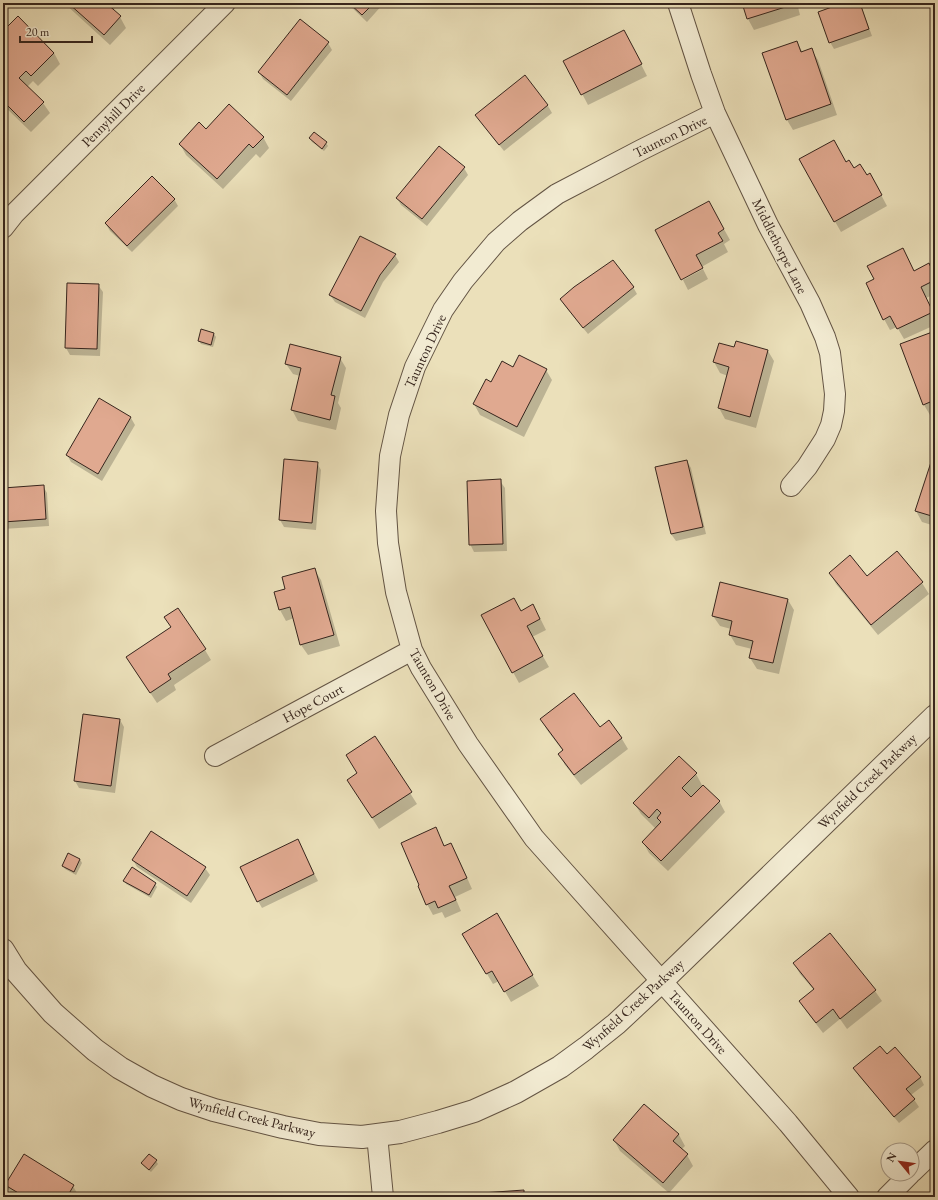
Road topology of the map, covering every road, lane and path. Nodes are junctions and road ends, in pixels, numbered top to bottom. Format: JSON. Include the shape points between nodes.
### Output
{"nodes":[{"id":1,"x":225,"y":3,"type":"edge"},
{"id":2,"x":678,"y":3,"type":"edge"},
{"id":3,"x":716,"y":113,"type":"junction"},
{"id":4,"x":3,"y":228,"type":"edge"},
{"id":5,"x":791,"y":486,"type":"dead end"},
{"id":6,"x":412,"y":650,"type":"junction"},
{"id":7,"x":935,"y":716,"type":"edge"},
{"id":8,"x":214,"y":756,"type":"dead end"},
{"id":9,"x":3,"y":950,"type":"edge"},
{"id":10,"x":662,"y":981,"type":"junction"},
{"id":11,"x":377,"y":1135,"type":"junction"},
{"id":12,"x":935,"y":1150,"type":"edge"},
{"id":13,"x":920,"y":1164,"type":"edge"},
{"id":14,"x":902,"y":1182,"type":"edge"},
{"id":15,"x":384,"y":1197,"type":"edge"},
{"id":16,"x":849,"y":1197,"type":"edge"},
{"id":17,"x":887,"y":1197,"type":"edge"}],
"edges":[{"from":1,"to":4,"type":"street","name":"Pennyhill Drive"},
{"from":2,"to":3,"type":"street","name":"Middlethorpe Lane"},
{"from":3,"to":5,"type":"street","name":"Middlethorpe Lane","via":[[768,225],[810,303],[830,353],[836,394],[831,425],[807,467]]},
{"from":3,"to":6,"type":"street","name":"Taunton Drive","via":[[557,194],[496,242],[443,310],[415,367],[399,415],[390,456],[386,511],[388,543],[396,592]]},
{"from":6,"to":8,"type":"street","name":"Hope Court"},
{"from":6,"to":10,"type":"street","name":"Taunton Drive","via":[[468,744],[534,838]]},
{"from":7,"to":10,"type":"street","name":"Wynfield Creek Parkway"},
{"from":9,"to":11,"type":"street","name":"Wynfield Creek Parkway","via":[[16,970],[53,1013],[95,1050],[152,1086],[214,1110],[283,1127],[319,1134],[362,1137]]},
{"from":10,"to":11,"type":"street","name":"Wynfield Creek Parkway","via":[[586,1048],[560,1067],[516,1092],[474,1111],[445,1120],[400,1132]]},
{"from":10,"to":16,"type":"street","name":"Taunton Drive","via":[[788,1123]]},
{"from":11,"to":15,"type":"street"},
{"from":12,"to":13,"type":"street"},
{"from":14,"to":17,"type":"street"}]}
